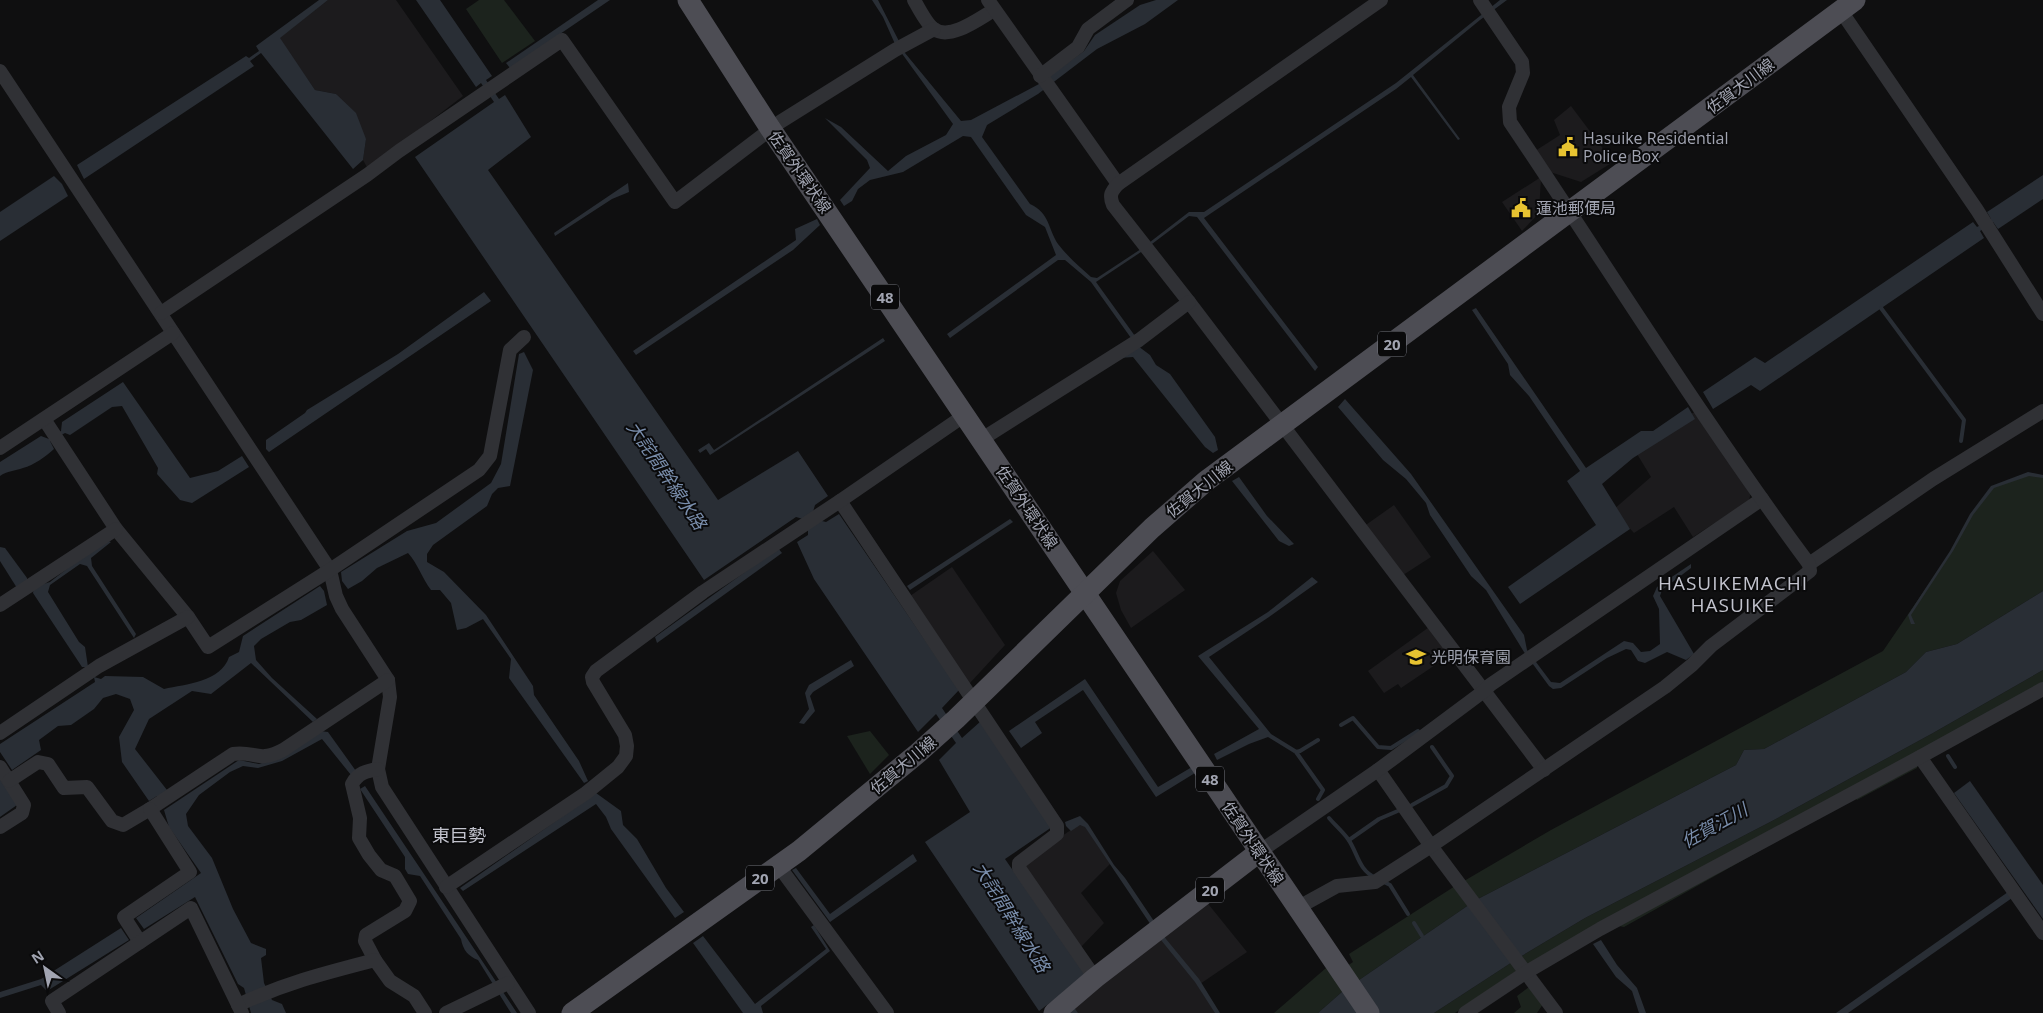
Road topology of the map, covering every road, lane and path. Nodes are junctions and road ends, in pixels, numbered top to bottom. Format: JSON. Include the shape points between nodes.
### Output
{"nodes":[{"id":1,"x":688,"y":0,"type":"edge"},
{"id":2,"x":914,"y":0,"type":"edge"},
{"id":3,"x":1127,"y":0,"type":"edge"},
{"id":4,"x":1381,"y":0,"type":"edge"},
{"id":5,"x":991,"y":5,"type":"edge"},
{"id":6,"x":1848,"y":5,"type":"edge"},
{"id":7,"x":1485,"y":8,"type":"edge"},
{"id":8,"x":934,"y":29,"type":"junction"},
{"id":9,"x":0,"y":71,"type":"edge"},
{"id":10,"x":1044,"y":81,"type":"junction"},
{"id":11,"x":770,"y":128,"type":"junction"},
{"id":12,"x":1118,"y":184,"type":"junction"},
{"id":13,"x":1571,"y":212,"type":"junction"},
{"id":14,"x":1189,"y":302,"type":"junction"},
{"id":15,"x":161,"y":313,"type":"junction"},
{"id":16,"x":2043,"y":314,"type":"edge"},
{"id":17,"x":173,"y":333,"type":"junction"},
{"id":18,"x":524,"y":337,"type":"dead end"},
{"id":19,"x":2043,"y":411,"type":"edge"},
{"id":20,"x":965,"y":415,"type":"junction"},
{"id":21,"x":44,"y":419,"type":"junction"},
{"id":22,"x":1282,"y":425,"type":"junction"},
{"id":23,"x":982,"y":439,"type":"junction"},
{"id":24,"x":0,"y":448,"type":"edge"},
{"id":25,"x":1762,"y":499,"type":"junction"},
{"id":26,"x":840,"y":501,"type":"junction"},
{"id":27,"x":116,"y":529,"type":"junction"},
{"id":28,"x":1809,"y":564,"type":"junction"},
{"id":29,"x":330,"y":570,"type":"junction"},
{"id":30,"x":1084,"y":592,"type":"junction"},
{"id":31,"x":0,"y":604,"type":"edge"},
{"id":32,"x":188,"y":617,"type":"junction"},
{"id":33,"x":388,"y":680,"type":"junction"},
{"id":34,"x":2043,"y":688,"type":"edge"},
{"id":35,"x":1484,"y":692,"type":"junction"},
{"id":36,"x":974,"y":701,"type":"junction"},
{"id":37,"x":0,"y":733,"type":"edge"},
{"id":38,"x":1920,"y":757,"type":"junction"},
{"id":39,"x":0,"y":767,"type":"edge"},
{"id":40,"x":378,"y":769,"type":"junction"},
{"id":41,"x":1378,"y":770,"type":"junction"},
{"id":42,"x":1544,"y":770,"type":"junction"},
{"id":43,"x":9,"y":780,"type":"junction"},
{"id":44,"x":150,"y":809,"type":"junction"},
{"id":45,"x":0,"y":827,"type":"edge"},
{"id":46,"x":1431,"y":846,"type":"junction"},
{"id":47,"x":1259,"y":852,"type":"junction"},
{"id":48,"x":778,"y":865,"type":"junction"},
{"id":49,"x":446,"y":887,"type":"junction"},
{"id":50,"x":1297,"y":908,"type":"junction"},
{"id":51,"x":2043,"y":933,"type":"edge"},
{"id":52,"x":140,"y":942,"type":"junction"},
{"id":53,"x":375,"y":960,"type":"junction"},
{"id":54,"x":1524,"y":971,"type":"junction"},
{"id":55,"x":1095,"y":978,"type":"junction"},
{"id":56,"x":508,"y":983,"type":"junction"},
{"id":57,"x":1062,"y":1006,"type":"edge"},
{"id":58,"x":240,"y":1009,"type":"edge"},
{"id":59,"x":59,"y":1013,"type":"edge"},
{"id":60,"x":425,"y":1013,"type":"edge"},
{"id":61,"x":446,"y":1013,"type":"edge"},
{"id":62,"x":529,"y":1013,"type":"edge"},
{"id":63,"x":572,"y":1013,"type":"edge"},
{"id":64,"x":887,"y":1013,"type":"edge"},
{"id":65,"x":1369,"y":1013,"type":"edge"},
{"id":66,"x":1465,"y":1013,"type":"edge"},
{"id":67,"x":1556,"y":1013,"type":"edge"}],
"edges":[{"from":1,"to":11,"type":"main road","name":"佐賀外環状線","number":"48"},
{"from":2,"to":8,"type":"street"},
{"from":3,"to":10,"type":"street","via":[[1088,29],[1078,47]]},
{"from":4,"to":12,"type":"street"},
{"from":5,"to":8,"type":"street","via":[[954,32]]},
{"from":5,"to":10,"type":"street"},
{"from":6,"to":13,"type":"main road","name":"佐賀大川線","number":"20"},
{"from":6,"to":16,"type":"street"},
{"from":7,"to":13,"type":"street","via":[[1522,62],[1523,73],[1509,107],[1510,122]]},
{"from":8,"to":11,"type":"street"},
{"from":9,"to":15,"type":"street"},
{"from":10,"to":12,"type":"street"},
{"from":11,"to":15,"type":"street","via":[[675,202],[562,40]]},
{"from":11,"to":20,"type":"main road","name":"佐賀外環状線","number":"48"},
{"from":12,"to":14,"type":"street","via":[[1111,191],[1112,205]]},
{"from":13,"to":22,"type":"main road","name":"佐賀大川線","number":"20"},
{"from":13,"to":25,"type":"street"},
{"from":14,"to":22,"type":"street"},
{"from":14,"to":23,"type":"street","via":[[1134,343]]},
{"from":15,"to":17,"type":"street"},
{"from":17,"to":21,"type":"street"},
{"from":17,"to":29,"type":"street"},
{"from":18,"to":29,"type":"street","via":[[510,350],[490,456],[479,470]]},
{"from":19,"to":28,"type":"street","via":[[1933,479]]},
{"from":20,"to":23,"type":"main road","name":"佐賀外環状線","number":"48"},
{"from":20,"to":26,"type":"street"},
{"from":21,"to":24,"type":"street"},
{"from":21,"to":27,"type":"street"},
{"from":22,"to":30,"type":"main road","name":"佐賀大川線","number":"20","via":[[1200,487]]},
{"from":22,"to":35,"type":"street"},
{"from":23,"to":30,"type":"main road","name":"佐賀外環状線","number":"48"},
{"from":25,"to":28,"type":"street"},
{"from":25,"to":35,"type":"street","via":[[1530,657]]},
{"from":26,"to":36,"type":"street"},
{"from":26,"to":49,"type":"street","via":[[703,592],[596,671],[593,682],[625,735],[626,756],[618,767],[586,793]]},
{"from":27,"to":31,"type":"street"},
{"from":27,"to":32,"type":"street"},
{"from":28,"to":42,"type":"street","via":[[1810,571],[1711,646],[1665,687]]},
{"from":29,"to":32,"type":"street","via":[[208,647]]},
{"from":29,"to":33,"type":"street","via":[[342,609]]},
{"from":30,"to":36,"type":"main road","name":"佐賀大川線","number":"20"},
{"from":30,"to":47,"type":"main road","name":"佐賀外環状線","number":"48"},
{"from":32,"to":37,"type":"street","via":[[99,666]]},
{"from":33,"to":40,"type":"street","via":[[390,697]]},
{"from":33,"to":44,"type":"street","via":[[283,750],[261,758],[233,754]]},
{"from":34,"to":38,"type":"street"},
{"from":35,"to":41,"type":"street"},
{"from":35,"to":42,"type":"street"},
{"from":36,"to":48,"type":"main road","name":"佐賀大川線","number":"20","via":[[940,734]]},
{"from":36,"to":55,"type":"street","via":[[1057,826],[1057,834],[1019,863],[1019,868]]},
{"from":38,"to":51,"type":"street"},
{"from":38,"to":54,"type":"street"},
{"from":39,"to":43,"type":"street"},
{"from":40,"to":49,"type":"street","via":[[382,788]]},
{"from":40,"to":53,"type":"street","via":[[364,772],[352,784],[360,818],[359,838],[381,870],[395,876],[410,901],[405,911],[366,935],[365,941]]},
{"from":41,"to":46,"type":"street"},
{"from":41,"to":47,"type":"street"},
{"from":42,"to":46,"type":"street"},
{"from":43,"to":44,"type":"street","via":[[38,762],[48,764],[64,788],[87,787],[112,821],[123,825]]},
{"from":43,"to":45,"type":"street","via":[[24,806],[22,813]]},
{"from":44,"to":52,"type":"street","via":[[190,872],[124,917]]},
{"from":46,"to":50,"type":"street","via":[[1379,879],[1336,886]]},
{"from":46,"to":54,"type":"street"},
{"from":47,"to":50,"type":"main road","name":"佐賀外環状線","number":"48"},
{"from":47,"to":55,"type":"main road","number":"20"},
{"from":48,"to":63,"type":"main road","name":"佐賀大川線","number":"20"},
{"from":48,"to":64,"type":"street"},
{"from":49,"to":56,"type":"street"},
{"from":50,"to":65,"type":"main road","name":"佐賀外環状線","number":"48"},
{"from":52,"to":58,"type":"street","via":[[191,908]]},
{"from":52,"to":59,"type":"street","via":[[52,1001]]},
{"from":53,"to":58,"type":"street","via":[[274,988]]},
{"from":53,"to":60,"type":"street","via":[[390,981],[414,996]]},
{"from":54,"to":66,"type":"street"},
{"from":54,"to":67,"type":"street"},
{"from":55,"to":57,"type":"main road","number":"20"},
{"from":56,"to":61,"type":"street"},
{"from":56,"to":62,"type":"street"}]}
